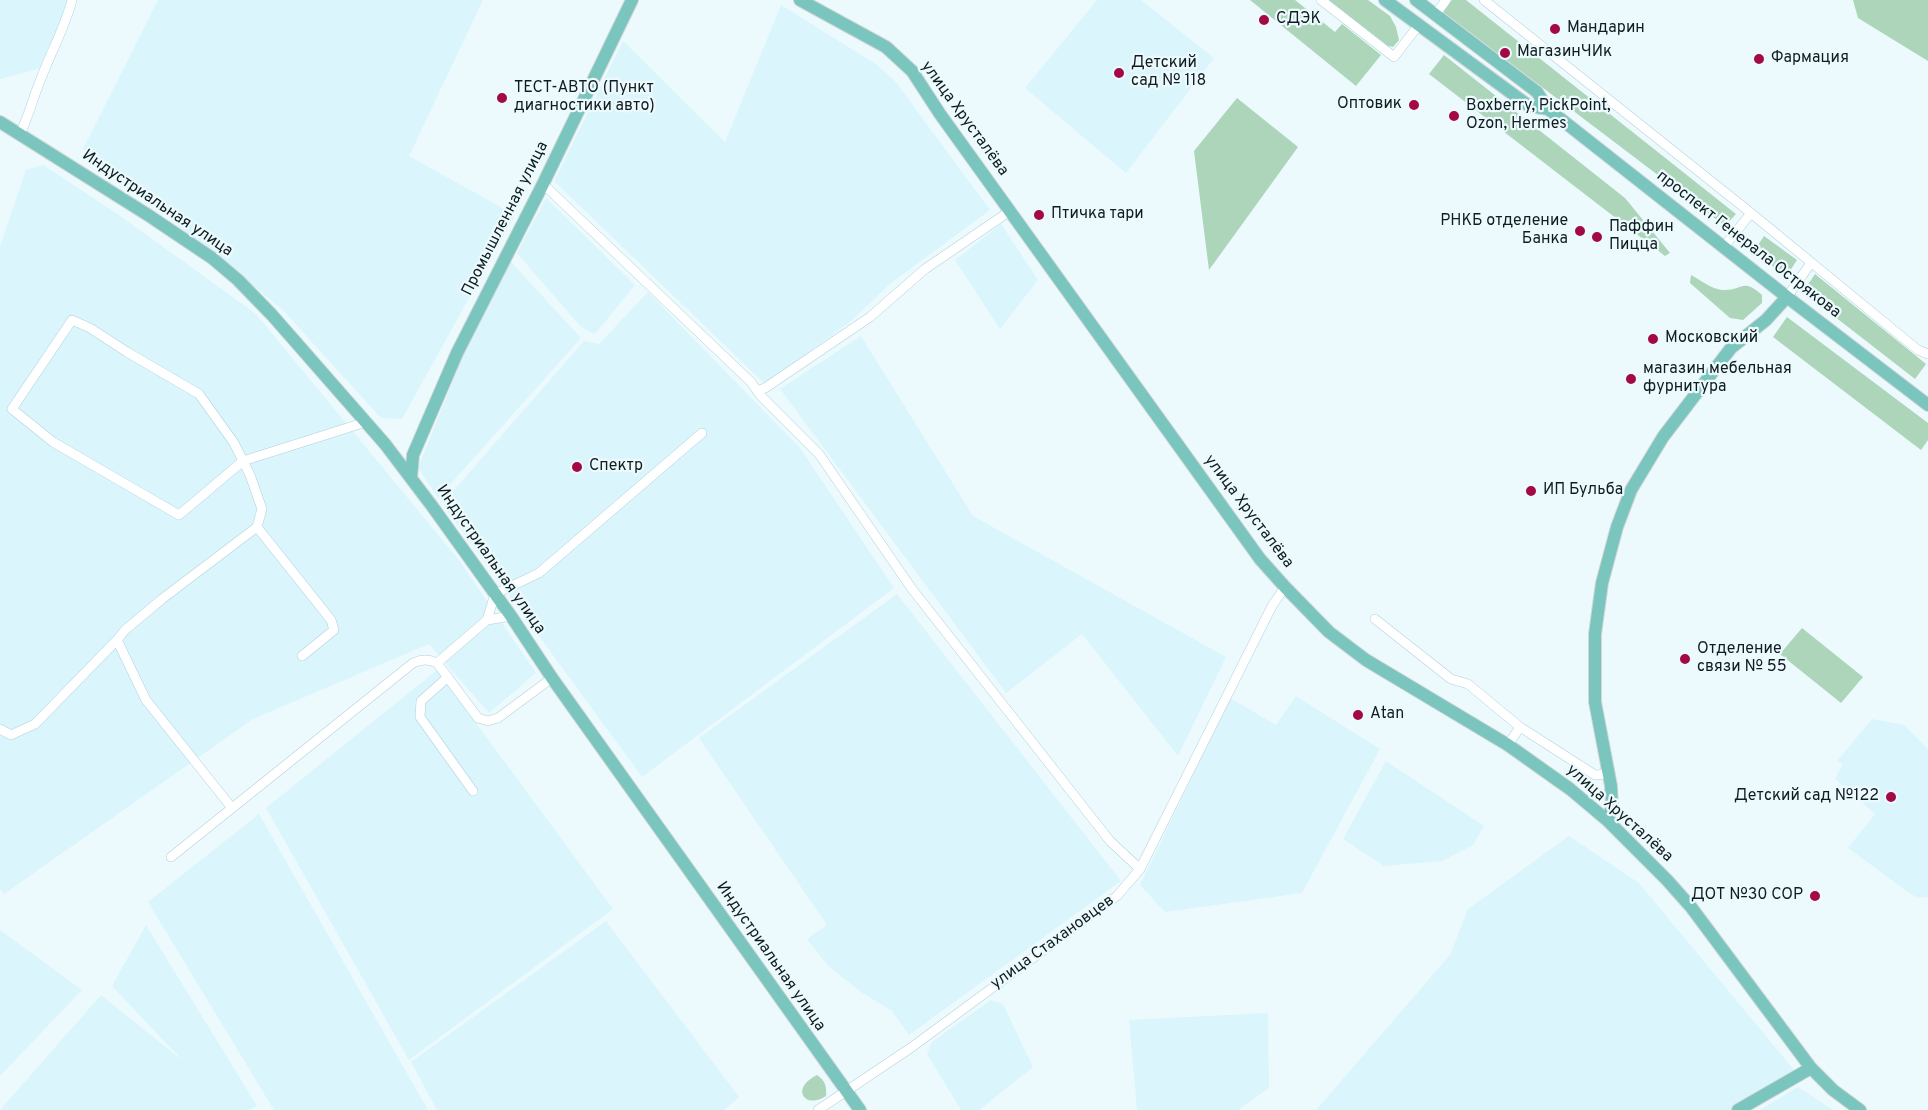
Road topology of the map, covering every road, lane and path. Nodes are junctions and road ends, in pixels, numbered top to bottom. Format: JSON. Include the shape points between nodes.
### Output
{"nodes":[{"id":1,"x":72,"y":0,"type":"edge"},
{"id":2,"x":632,"y":0,"type":"edge"},
{"id":3,"x":800,"y":0,"type":"edge"},
{"id":4,"x":1321,"y":0,"type":"edge"},
{"id":5,"x":1385,"y":0,"type":"edge"},
{"id":6,"x":1416,"y":0,"type":"edge"},
{"id":7,"x":1446,"y":0,"type":"edge"},
{"id":8,"x":1485,"y":0,"type":"edge"},
{"id":9,"x":1435,"y":15,"type":"junction"},
{"id":10,"x":1419,"y":26,"type":"junction"},
{"id":11,"x":1548,"y":109,"type":"junction"},
{"id":12,"x":0,"y":122,"type":"edge"},
{"id":13,"x":20,"y":134,"type":"junction"},
{"id":14,"x":543,"y":184,"type":"junction"},
{"id":15,"x":1010,"y":211,"type":"junction"},
{"id":16,"x":1751,"y":213,"type":"junction"},
{"id":17,"x":1724,"y":247,"type":"junction"},
{"id":18,"x":1811,"y":263,"type":"junction"},
{"id":19,"x":1787,"y":297,"type":"junction"},
{"id":20,"x":1928,"y":354,"type":"edge"},
{"id":21,"x":757,"y":391,"type":"junction"},
{"id":22,"x":1928,"y":405,"type":"edge"},
{"id":23,"x":366,"y":422,"type":"junction"},
{"id":24,"x":702,"y":433,"type":"dead end"},
{"id":25,"x":385,"y":444,"type":"junction"},
{"id":26,"x":413,"y":455,"type":"junction"},
{"id":27,"x":243,"y":461,"type":"junction"},
{"id":28,"x":411,"y":478,"type":"junction"},
{"id":29,"x":257,"y":527,"type":"junction"},
{"id":30,"x":1285,"y":587,"type":"junction"},
{"id":31,"x":495,"y":594,"type":"junction"},
{"id":32,"x":511,"y":616,"type":"junction"},
{"id":33,"x":1376,"y":619,"type":"dead end"},
{"id":34,"x":487,"y":620,"type":"junction"},
{"id":35,"x":117,"y":640,"type":"junction"},
{"id":36,"x":302,"y":656,"type":"dead end"},
{"id":37,"x":437,"y":663,"type":"junction"},
{"id":38,"x":448,"y":677,"type":"junction"},
{"id":39,"x":552,"y":678,"type":"junction"},
{"id":40,"x":1520,"y":727,"type":"junction"},
{"id":41,"x":0,"y":729,"type":"edge"},
{"id":42,"x":1508,"y":745,"type":"junction"},
{"id":43,"x":1608,"y":774,"type":"junction"},
{"id":44,"x":473,"y":791,"type":"dead end"},
{"id":45,"x":232,"y":808,"type":"junction"},
{"id":46,"x":1608,"y":821,"type":"junction"},
{"id":47,"x":171,"y":858,"type":"dead end"},
{"id":48,"x":1140,"y":868,"type":"junction"},
{"id":49,"x":1811,"y":1068,"type":"junction"},
{"id":50,"x":845,"y":1091,"type":"junction"},
{"id":51,"x":818,"y":1110,"type":"edge"},
{"id":52,"x":860,"y":1110,"type":"edge"},
{"id":53,"x":1738,"y":1110,"type":"edge"},
{"id":54,"x":1860,"y":1110,"type":"edge"}],
"edges":[{"from":1,"to":13,"type":"street"},
{"from":2,"to":14,"type":"main road","name":"Промышленная улица"},
{"from":3,"to":15,"type":"main road","name":"улица Хрусталёва","via":[[886,47],[912,71]]},
{"from":4,"to":10,"type":"street","via":[[1394,57]]},
{"from":5,"to":10,"type":"main road","name":"проспект Генерала Острякова"},
{"from":6,"to":9,"type":"main road","name":"проспект Генерала Острякова"},
{"from":7,"to":9,"type":"street"},
{"from":8,"to":16,"type":"street"},
{"from":9,"to":11,"type":"main road","name":"проспект Генерала Острякова","via":[[1538,92]]},
{"from":10,"to":11,"type":"main road","name":"проспект Генерала Острякова","via":[[1529,106]]},
{"from":11,"to":17,"type":"main road","name":"проспект Генерала Острякова"},
{"from":12,"to":13,"type":"main road","name":"Индустриальная улица"},
{"from":13,"to":23,"type":"main road","name":"Индустриальная улица","via":[[212,258],[272,315]]},
{"from":14,"to":21,"type":"street"},
{"from":14,"to":26,"type":"main road","name":"Промышленная улица","via":[[457,353]]},
{"from":15,"to":21,"type":"street","via":[[925,270],[870,317]]},
{"from":15,"to":30,"type":"main road","name":"улица Хрусталёва","via":[[1253,551]]},
{"from":16,"to":17,"type":"street"},
{"from":16,"to":18,"type":"street"},
{"from":17,"to":19,"type":"main road","name":"проспект Генерала Острякова"},
{"from":18,"to":19,"type":"street"},
{"from":18,"to":20,"type":"street"},
{"from":19,"to":22,"type":"main road","name":"проспект Генерала Острякова"},
{"from":19,"to":43,"type":"main road","via":[[1731,348],[1663,437],[1631,490],[1617,527],[1602,583],[1595,634],[1595,702]]},
{"from":21,"to":48,"type":"street","via":[[819,454],[912,589],[1110,841]]},
{"from":23,"to":25,"type":"main road","name":"Индустриальная улица"},
{"from":23,"to":27,"type":"street"},
{"from":24,"to":31,"type":"street","via":[[539,573]]},
{"from":25,"to":26,"type":"main road","via":[[398,454]]},
{"from":25,"to":28,"type":"main road","name":"Индустриальная улица"},
{"from":26,"to":28,"type":"main road","name":"Промышленная улица"},
{"from":27,"to":27,"type":"street","via":[[199,394],[72,320],[12,409],[53,442],[179,515]]},
{"from":27,"to":29,"type":"street","via":[[262,509]]},
{"from":28,"to":31,"type":"main road","name":"Индустриальная улица"},
{"from":29,"to":35,"type":"street","via":[[162,599]]},
{"from":29,"to":36,"type":"street","via":[[331,620],[334,630]]},
{"from":30,"to":42,"type":"main road","name":"улица Хрусталёва","via":[[1329,632],[1366,660]]},
{"from":30,"to":48,"type":"street","name":"улица Стахановцев"},
{"from":31,"to":32,"type":"main road","name":"Индустриальная улица"},
{"from":31,"to":34,"type":"street"},
{"from":32,"to":34,"type":"street"},
{"from":32,"to":39,"type":"main road","name":"Индустриальная улица"},
{"from":33,"to":40,"type":"street","via":[[1450,679],[1468,684]]},
{"from":34,"to":37,"type":"street"},
{"from":35,"to":41,"type":"street","via":[[35,724],[11,735]]},
{"from":35,"to":45,"type":"street","via":[[146,700]]},
{"from":37,"to":38,"type":"street"},
{"from":37,"to":45,"type":"street","via":[[425,659],[413,663]]},
{"from":38,"to":39,"type":"street","via":[[478,718],[488,721],[498,718]]},
{"from":38,"to":44,"type":"street","via":[[421,701],[420,717]]},
{"from":39,"to":50,"type":"main road","name":"Индустриальная улица"},
{"from":40,"to":42,"type":"street"},
{"from":40,"to":43,"type":"street","via":[[1595,776]]},
{"from":42,"to":46,"type":"main road","name":"улица Хрусталёва"},
{"from":43,"to":46,"type":"main road","via":[[1612,806]]},
{"from":45,"to":47,"type":"street"},
{"from":46,"to":49,"type":"main road","name":"улица Хрусталёва","via":[[1691,908]]},
{"from":48,"to":50,"type":"street","name":"улица Стахановцев","via":[[1117,896],[912,1047]]},
{"from":49,"to":53,"type":"main road"},
{"from":49,"to":54,"type":"main road","name":"улица Хрусталёва"},
{"from":50,"to":51,"type":"street","name":"улица Стахановцев"},
{"from":50,"to":52,"type":"main road","name":"Индустриальная улица"}]}
